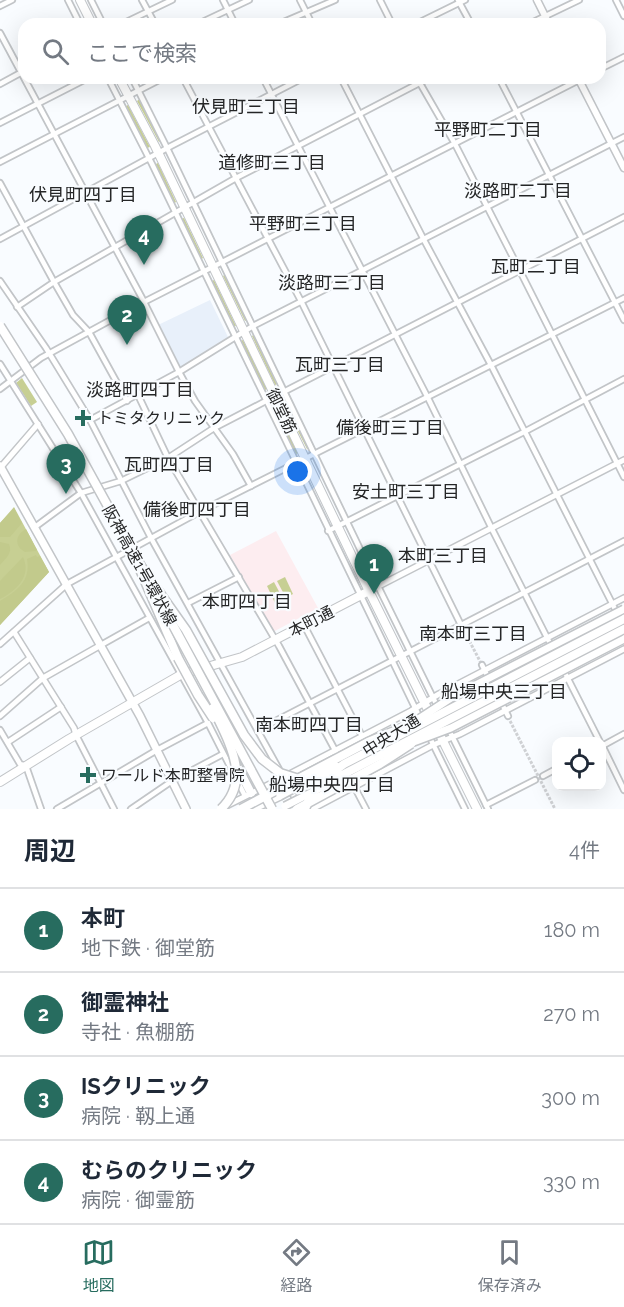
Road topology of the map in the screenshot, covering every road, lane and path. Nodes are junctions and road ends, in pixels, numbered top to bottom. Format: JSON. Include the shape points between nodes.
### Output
{"nodes":[{"id":1,"x":12,"y":0,"type":"edge"},
{"id":2,"x":68,"y":0,"type":"edge"},
{"id":3,"x":80,"y":0,"type":"edge"},
{"id":4,"x":91,"y":0,"type":"edge"},
{"id":5,"x":142,"y":0,"type":"edge"},
{"id":6,"x":172,"y":0,"type":"edge"},
{"id":7,"x":223,"y":0,"type":"edge"},
{"id":8,"x":249,"y":0,"type":"edge"},
{"id":9,"x":300,"y":0,"type":"edge"},
{"id":10,"x":335,"y":0,"type":"edge"},
{"id":11,"x":380,"y":0,"type":"edge"},
{"id":12,"x":465,"y":0,"type":"edge"},
{"id":13,"x":537,"y":0,"type":"edge"},
{"id":14,"x":579,"y":0,"type":"edge"},
{"id":15,"x":616,"y":0,"type":"edge"},
{"id":16,"x":458,"y":1,"type":"edge"},
{"id":17,"x":0,"y":6,"type":"edge"},
{"id":18,"x":228,"y":10,"type":"junction"},
{"id":19,"x":148,"y":11,"type":"junction"},
{"id":20,"x":306,"y":12,"type":"junction"},
{"id":21,"x":545,"y":15,"type":"junction"},
{"id":22,"x":624,"y":16,"type":"edge"},
{"id":23,"x":77,"y":18,"type":"edge"},
{"id":24,"x":89,"y":18,"type":"edge"},
{"id":25,"x":101,"y":18,"type":"edge"},
{"id":26,"x":134,"y":18,"type":"edge"},
{"id":27,"x":152,"y":18,"type":"edge"},
{"id":28,"x":211,"y":18,"type":"edge"},
{"id":29,"x":232,"y":18,"type":"edge"},
{"id":30,"x":292,"y":18,"type":"edge"},
{"id":31,"x":309,"y":18,"type":"edge"},
{"id":32,"x":389,"y":18,"type":"edge"},
{"id":33,"x":427,"y":18,"type":"edge"},
{"id":34,"x":468,"y":18,"type":"edge"},
{"id":35,"x":540,"y":18,"type":"edge"},
{"id":36,"x":546,"y":18,"type":"edge"},
{"id":37,"x":0,"y":33,"type":"edge"},
{"id":38,"x":624,"y":57,"type":"edge"},
{"id":39,"x":18,"y":65,"type":"edge"},
{"id":40,"x":606,"y":66,"type":"edge"},
{"id":41,"x":18,"y":74,"type":"edge"},
{"id":42,"x":0,"y":84,"type":"edge"},
{"id":43,"x":28,"y":84,"type":"edge"},
{"id":44,"x":76,"y":84,"type":"edge"},
{"id":45,"x":111,"y":84,"type":"edge"},
{"id":46,"x":122,"y":84,"type":"edge"},
{"id":47,"x":135,"y":84,"type":"edge"},
{"id":48,"x":150,"y":84,"type":"edge"},
{"id":49,"x":186,"y":84,"type":"edge"},
{"id":50,"x":266,"y":84,"type":"edge"},
{"id":51,"x":291,"y":84,"type":"edge"},
{"id":52,"x":344,"y":84,"type":"edge"},
{"id":53,"x":412,"y":84,"type":"edge"},
{"id":54,"x":421,"y":84,"type":"edge"},
{"id":55,"x":502,"y":84,"type":"edge"},
{"id":56,"x":570,"y":84,"type":"edge"},
{"id":57,"x":582,"y":84,"type":"edge"},
{"id":58,"x":138,"y":90,"type":"junction"},
{"id":59,"x":271,"y":94,"type":"junction"},
{"id":60,"x":128,"y":96,"type":"junction"},
{"id":61,"x":119,"y":100,"type":"junction"},
{"id":62,"x":37,"y":103,"type":"junction"},
{"id":63,"x":517,"y":112,"type":"junction"},
{"id":64,"x":359,"y":114,"type":"junction"},
{"id":65,"x":0,"y":123,"type":"edge"},
{"id":66,"x":209,"y":126,"type":"junction"},
{"id":67,"x":53,"y":134,"type":"junction"},
{"id":68,"x":624,"y":138,"type":"edge"},
{"id":69,"x":454,"y":144,"type":"junction"},
{"id":70,"x":611,"y":144,"type":"junction"},
{"id":71,"x":298,"y":145,"type":"junction"},
{"id":72,"x":167,"y":148,"type":"junction"},
{"id":73,"x":158,"y":153,"type":"junction"},
{"id":74,"x":149,"y":158,"type":"junction"},
{"id":75,"x":0,"y":162,"type":"edge"},
{"id":76,"x":624,"y":168,"type":"edge"},
{"id":77,"x":392,"y":176,"type":"junction"},
{"id":78,"x":550,"y":176,"type":"junction"},
{"id":79,"x":236,"y":178,"type":"junction"},
{"id":80,"x":0,"y":183,"type":"edge"},
{"id":81,"x":85,"y":192,"type":"junction"},
{"id":82,"x":193,"y":202,"type":"junction"},
{"id":83,"x":330,"y":207,"type":"junction"},
{"id":84,"x":184,"y":208,"type":"junction"},
{"id":85,"x":487,"y":208,"type":"junction"},
{"id":86,"x":175,"y":213,"type":"junction"},
{"id":87,"x":624,"y":217,"type":"edge"},
{"id":88,"x":22,"y":226,"type":"junction"},
{"id":89,"x":268,"y":238,"type":"junction"},
{"id":90,"x":582,"y":238,"type":"junction"},
{"id":91,"x":0,"y":239,"type":"edge"},
{"id":92,"x":424,"y":240,"type":"junction"},
{"id":93,"x":115,"y":248,"type":"junction"},
{"id":94,"x":223,"y":263,"type":"junction"},
{"id":95,"x":213,"y":268,"type":"junction"},
{"id":96,"x":362,"y":271,"type":"junction"},
{"id":97,"x":520,"y":271,"type":"junction"},
{"id":98,"x":204,"y":272,"type":"junction"},
{"id":99,"x":0,"y":281,"type":"edge"},
{"id":100,"x":54,"y":282,"type":"junction"},
{"id":101,"x":624,"y":298,"type":"edge"},
{"id":102,"x":301,"y":301,"type":"junction"},
{"id":103,"x":144,"y":302,"type":"junction"},
{"id":104,"x":458,"y":302,"type":"junction"},
{"id":105,"x":615,"y":302,"type":"junction"},
{"id":106,"x":17,"y":307,"type":"junction"},
{"id":107,"x":624,"y":320,"type":"edge"},
{"id":108,"x":0,"y":326,"type":"edge"},
{"id":109,"x":253,"y":326,"type":"junction"},
{"id":110,"x":243,"y":331,"type":"junction"},
{"id":111,"x":89,"y":332,"type":"junction"},
{"id":112,"x":552,"y":333,"type":"junction"},
{"id":113,"x":234,"y":336,"type":"junction"},
{"id":114,"x":395,"y":336,"type":"junction"},
{"id":115,"x":49,"y":354,"type":"junction"},
{"id":116,"x":0,"y":364,"type":"edge"},
{"id":117,"x":491,"y":365,"type":"junction"},
{"id":118,"x":334,"y":366,"type":"junction"},
{"id":119,"x":179,"y":372,"type":"junction"},
{"id":120,"x":624,"y":379,"type":"edge"},
{"id":121,"x":10,"y":380,"type":"junction"},
{"id":122,"x":0,"y":389,"type":"edge"},
{"id":123,"x":285,"y":391,"type":"junction"},
{"id":124,"x":138,"y":395,"type":"junction"},
{"id":125,"x":274,"y":396,"type":"junction"},
{"id":126,"x":428,"y":398,"type":"junction"},
{"id":127,"x":585,"y":399,"type":"junction"},
{"id":128,"x":127,"y":401,"type":"junction"},
{"id":129,"x":266,"y":401,"type":"junction"},
{"id":130,"x":90,"y":420,"type":"junction"},
{"id":131,"x":38,"y":424,"type":"junction"},
{"id":132,"x":214,"y":428,"type":"junction"},
{"id":133,"x":365,"y":430,"type":"junction"},
{"id":134,"x":524,"y":432,"type":"junction"},
{"id":135,"x":315,"y":454,"type":"junction"},
{"id":136,"x":168,"y":458,"type":"junction"},
{"id":137,"x":306,"y":459,"type":"junction"},
{"id":138,"x":624,"y":460,"type":"edge"},
{"id":139,"x":617,"y":463,"type":"junction"},
{"id":140,"x":296,"y":464,"type":"junction"},
{"id":141,"x":460,"y":465,"type":"junction"},
{"id":142,"x":0,"y":467,"type":"edge"},
{"id":143,"x":624,"y":477,"type":"edge"},
{"id":144,"x":121,"y":481,"type":"junction"},
{"id":145,"x":251,"y":486,"type":"junction"},
{"id":146,"x":81,"y":494,"type":"junction"},
{"id":147,"x":556,"y":495,"type":"junction"},
{"id":148,"x":398,"y":497,"type":"junction"},
{"id":149,"x":201,"y":511,"type":"junction"},
{"id":150,"x":347,"y":522,"type":"junction"},
{"id":151,"x":338,"y":526,"type":"junction"},
{"id":152,"x":35,"y":527,"type":"junction"},
{"id":153,"x":492,"y":529,"type":"junction"},
{"id":154,"x":328,"y":531,"type":"junction"},
{"id":155,"x":151,"y":538,"type":"junction"},
{"id":156,"x":624,"y":541,"type":"edge"},
{"id":157,"x":129,"y":553,"type":"junction"},
{"id":158,"x":116,"y":557,"type":"junction"},
{"id":159,"x":589,"y":558,"type":"junction"},
{"id":160,"x":428,"y":561,"type":"junction"},
{"id":161,"x":140,"y":565,"type":"junction"},
{"id":162,"x":239,"y":577,"type":"junction"},
{"id":163,"x":67,"y":584,"type":"junction"},
{"id":164,"x":379,"y":586,"type":"junction"},
{"id":165,"x":369,"y":591,"type":"junction"},
{"id":166,"x":524,"y":592,"type":"junction"},
{"id":167,"x":360,"y":596,"type":"junction"},
{"id":168,"x":624,"y":598,"type":"edge"},
{"id":169,"x":188,"y":603,"type":"junction"},
{"id":170,"x":613,"y":604,"type":"junction"},
{"id":171,"x":624,"y":609,"type":"edge"},
{"id":172,"x":149,"y":618,"type":"junction"},
{"id":173,"x":624,"y":619,"type":"edge"},
{"id":174,"x":304,"y":625,"type":"junction"},
{"id":175,"x":461,"y":625,"type":"junction"},
{"id":176,"x":624,"y":628,"type":"edge"},
{"id":177,"x":14,"y":632,"type":"junction"},
{"id":178,"x":548,"y":638,"type":"junction"},
{"id":179,"x":624,"y":639,"type":"edge"},
{"id":180,"x":275,"y":640,"type":"junction"},
{"id":181,"x":0,"y":644,"type":"edge"},
{"id":182,"x":101,"y":645,"type":"junction"},
{"id":183,"x":411,"y":650,"type":"junction"},
{"id":184,"x":624,"y":650,"type":"edge"},
{"id":185,"x":401,"y":655,"type":"junction"},
{"id":186,"x":30,"y":658,"type":"junction"},
{"id":187,"x":192,"y":659,"type":"junction"},
{"id":188,"x":392,"y":660,"type":"junction"},
{"id":189,"x":222,"y":664,"type":"junction"},
{"id":190,"x":483,"y":668,"type":"junction"},
{"id":191,"x":182,"y":674,"type":"junction"},
{"id":192,"x":43,"y":678,"type":"junction"},
{"id":193,"x":568,"y":678,"type":"junction"},
{"id":194,"x":0,"y":682,"type":"edge"},
{"id":195,"x":337,"y":689,"type":"junction"},
{"id":196,"x":433,"y":697,"type":"junction"},
{"id":197,"x":133,"y":702,"type":"junction"},
{"id":198,"x":424,"y":702,"type":"junction"},
{"id":199,"x":310,"y":703,"type":"junction"},
{"id":200,"x":61,"y":707,"type":"junction"},
{"id":201,"x":438,"y":707,"type":"junction"},
{"id":202,"x":415,"y":708,"type":"junction"},
{"id":203,"x":450,"y":708,"type":"junction"},
{"id":204,"x":506,"y":713,"type":"junction"},
{"id":205,"x":457,"y":715,"type":"junction"},
{"id":206,"x":0,"y":716,"type":"edge"},
{"id":207,"x":419,"y":717,"type":"junction"},
{"id":208,"x":434,"y":722,"type":"junction"},
{"id":209,"x":208,"y":723,"type":"junction"},
{"id":210,"x":448,"y":728,"type":"junction"},
{"id":211,"x":0,"y":730,"type":"edge"},
{"id":212,"x":258,"y":730,"type":"junction"},
{"id":213,"x":624,"y":734,"type":"edge"},
{"id":214,"x":76,"y":735,"type":"junction"},
{"id":215,"x":362,"y":736,"type":"junction"},
{"id":216,"x":453,"y":737,"type":"junction"},
{"id":217,"x":598,"y":737,"type":"edge"},
{"id":218,"x":430,"y":738,"type":"junction"},
{"id":219,"x":443,"y":741,"type":"junction"},
{"id":220,"x":8,"y":742,"type":"junction"},
{"id":221,"x":606,"y":742,"type":"edge"},
{"id":222,"x":433,"y":745,"type":"junction"},
{"id":223,"x":157,"y":750,"type":"junction"},
{"id":224,"x":334,"y":750,"type":"junction"},
{"id":225,"x":226,"y":752,"type":"junction"},
{"id":226,"x":606,"y":754,"type":"edge"},
{"id":227,"x":26,"y":766,"type":"junction"},
{"id":228,"x":552,"y":771,"type":"edge"},
{"id":229,"x":543,"y":776,"type":"dead end"},
{"id":230,"x":284,"y":777,"type":"junction"},
{"id":231,"x":535,"y":780,"type":"dead end"},
{"id":232,"x":172,"y":781,"type":"junction"},
{"id":233,"x":0,"y":782,"type":"edge"},
{"id":234,"x":100,"y":784,"type":"junction"},
{"id":235,"x":355,"y":787,"type":"junction"},
{"id":236,"x":624,"y":790,"type":"edge"},
{"id":237,"x":248,"y":794,"type":"junction"},
{"id":238,"x":487,"y":807,"type":"edge"},
{"id":239,"x":283,"y":808,"type":"edge"},
{"id":240,"x":41,"y":809,"type":"edge"},
{"id":241,"x":57,"y":809,"type":"edge"},
{"id":242,"x":114,"y":809,"type":"edge"},
{"id":243,"x":131,"y":809,"type":"edge"},
{"id":244,"x":186,"y":809,"type":"edge"},
{"id":245,"x":221,"y":809,"type":"edge"},
{"id":246,"x":241,"y":809,"type":"edge"},
{"id":247,"x":248,"y":809,"type":"edge"},
{"id":248,"x":253,"y":809,"type":"edge"},
{"id":249,"x":272,"y":809,"type":"edge"},
{"id":250,"x":301,"y":809,"type":"edge"},
{"id":251,"x":312,"y":809,"type":"edge"},
{"id":252,"x":366,"y":809,"type":"edge"},
{"id":253,"x":465,"y":809,"type":"edge"},
{"id":254,"x":477,"y":809,"type":"edge"}],
"edges":[{"from":1,"to":17,"type":"street"},
{"from":2,"to":23,"type":"street"},
{"from":3,"to":24,"type":"highway"},
{"from":4,"to":25,"type":"street"},
{"from":5,"to":19,"type":"street"},
{"from":6,"to":19,"type":"street"},
{"from":7,"to":18,"type":"street"},
{"from":8,"to":18,"type":"street"},
{"from":9,"to":20,"type":"street"},
{"from":10,"to":20,"type":"street"},
{"from":11,"to":32,"type":"street"},
{"from":12,"to":16,"type":"street"},
{"from":13,"to":21,"type":"main road"},
{"from":14,"to":21,"type":"street"},
{"from":15,"to":22,"type":"street"},
{"from":16,"to":33,"type":"street"},
{"from":16,"to":34,"type":"street"},
{"from":18,"to":28,"type":"street"},
{"from":18,"to":29,"type":"street"},
{"from":19,"to":26,"type":"street"},
{"from":19,"to":27,"type":"street"},
{"from":20,"to":30,"type":"street"},
{"from":20,"to":31,"type":"street"},
{"from":21,"to":35,"type":"street"},
{"from":21,"to":36,"type":"main road"},
{"from":37,"to":39,"type":"street"},
{"from":38,"to":40,"type":"street"},
{"from":41,"to":42,"type":"street"},
{"from":43,"to":62,"type":"street"},
{"from":44,"to":62,"type":"street"},
{"from":45,"to":61,"type":"street"},
{"from":46,"to":60,"type":"highway","name":"御堂筋"},
{"from":47,"to":58,"type":"street"},
{"from":48,"to":58,"type":"street"},
{"from":49,"to":66,"type":"street"},
{"from":50,"to":59,"type":"street"},
{"from":51,"to":59,"type":"street"},
{"from":52,"to":64,"type":"street"},
{"from":53,"to":64,"type":"street"},
{"from":54,"to":69,"type":"street"},
{"from":55,"to":63,"type":"street"},
{"from":56,"to":63,"type":"street"},
{"from":57,"to":70,"type":"main road"},
{"from":58,"to":60,"type":"street"},
{"from":58,"to":72,"type":"street"},
{"from":59,"to":66,"type":"street"},
{"from":59,"to":71,"type":"street"},
{"from":60,"to":61,"type":"street"},
{"from":60,"to":73,"type":"highway","name":"御堂筋"},
{"from":61,"to":67,"type":"street"},
{"from":61,"to":74,"type":"street"},
{"from":62,"to":65,"type":"street"},
{"from":62,"to":67,"type":"street"},
{"from":63,"to":69,"type":"street"},
{"from":63,"to":78,"type":"street"},
{"from":64,"to":71,"type":"street"},
{"from":64,"to":77,"type":"street"},
{"from":66,"to":72,"type":"street"},
{"from":66,"to":79,"type":"street"},
{"from":67,"to":75,"type":"street"},
{"from":67,"to":81,"type":"street"},
{"from":68,"to":70,"type":"street"},
{"from":69,"to":77,"type":"street"},
{"from":69,"to":85,"type":"street"},
{"from":70,"to":76,"type":"main road"},
{"from":70,"to":78,"type":"street"},
{"from":71,"to":79,"type":"street"},
{"from":71,"to":83,"type":"street"},
{"from":72,"to":73,"type":"street"},
{"from":72,"to":82,"type":"street"},
{"from":73,"to":74,"type":"street"},
{"from":73,"to":84,"type":"highway","name":"御堂筋"},
{"from":74,"to":81,"type":"street"},
{"from":74,"to":86,"type":"street"},
{"from":77,"to":83,"type":"street"},
{"from":77,"to":92,"type":"street"},
{"from":78,"to":85,"type":"street"},
{"from":78,"to":90,"type":"street"},
{"from":79,"to":82,"type":"street"},
{"from":79,"to":89,"type":"street"},
{"from":80,"to":88,"type":"street"},
{"from":81,"to":88,"type":"street"},
{"from":81,"to":93,"type":"street"},
{"from":82,"to":84,"type":"street"},
{"from":82,"to":94,"type":"street"},
{"from":83,"to":89,"type":"street"},
{"from":83,"to":96,"type":"street"},
{"from":84,"to":86,"type":"street"},
{"from":84,"to":95,"type":"highway","name":"御堂筋"},
{"from":85,"to":92,"type":"street"},
{"from":85,"to":97,"type":"street"},
{"from":86,"to":93,"type":"street"},
{"from":86,"to":98,"type":"street"},
{"from":87,"to":90,"type":"street"},
{"from":88,"to":91,"type":"street"},
{"from":88,"to":100,"type":"street"},
{"from":89,"to":94,"type":"street"},
{"from":89,"to":102,"type":"street"},
{"from":90,"to":97,"type":"street"},
{"from":90,"to":105,"type":"street"},
{"from":92,"to":96,"type":"street"},
{"from":92,"to":104,"type":"street"},
{"from":93,"to":100,"type":"street"},
{"from":93,"to":103,"type":"street"},
{"from":94,"to":95,"type":"street"},
{"from":94,"to":109,"type":"street"},
{"from":95,"to":98,"type":"street"},
{"from":95,"to":110,"type":"highway","name":"御堂筋"},
{"from":96,"to":102,"type":"street"},
{"from":96,"to":114,"type":"street"},
{"from":97,"to":104,"type":"street"},
{"from":97,"to":112,"type":"street"},
{"from":98,"to":103,"type":"street"},
{"from":98,"to":113,"type":"street"},
{"from":99,"to":106,"type":"street"},
{"from":100,"to":106,"type":"street"},
{"from":100,"to":111,"type":"street","via":[[73,315]]},
{"from":101,"to":105,"type":"street"},
{"from":102,"to":109,"type":"street"},
{"from":102,"to":118,"type":"street"},
{"from":103,"to":111,"type":"street"},
{"from":103,"to":119,"type":"street"},
{"from":104,"to":114,"type":"street"},
{"from":104,"to":117,"type":"street"},
{"from":105,"to":107,"type":"street"},
{"from":105,"to":112,"type":"street"},
{"from":106,"to":115,"type":"street"},
{"from":108,"to":157,"type":"highway","name":"阪神高速1号環状線","bridge":true,"via":[[68,435]]},
{"from":109,"to":110,"type":"street"},
{"from":109,"to":123,"type":"street"},
{"from":110,"to":113,"type":"street"},
{"from":110,"to":125,"type":"highway","name":"御堂筋"},
{"from":111,"to":115,"type":"street"},
{"from":111,"to":128,"type":"street"},
{"from":112,"to":117,"type":"street"},
{"from":112,"to":127,"type":"street"},
{"from":113,"to":119,"type":"street"},
{"from":113,"to":129,"type":"street"},
{"from":114,"to":118,"type":"street"},
{"from":114,"to":126,"type":"street"},
{"from":115,"to":121,"type":"street"},
{"from":115,"to":130,"type":"street"},
{"from":116,"to":121,"type":"street"},
{"from":117,"to":126,"type":"street"},
{"from":117,"to":134,"type":"street"},
{"from":118,"to":123,"type":"street"},
{"from":118,"to":133,"type":"street"},
{"from":119,"to":124,"type":"street"},
{"from":119,"to":132,"type":"street"},
{"from":120,"to":127,"type":"street"},
{"from":121,"to":122,"type":"street"},
{"from":121,"to":131,"type":"street"},
{"from":123,"to":125,"type":"street"},
{"from":123,"to":135,"type":"street"},
{"from":124,"to":128,"type":"street"},
{"from":124,"to":136,"type":"street"},
{"from":125,"to":129,"type":"street"},
{"from":125,"to":137,"type":"highway","name":"御堂筋"},
{"from":126,"to":133,"type":"street"},
{"from":126,"to":141,"type":"street"},
{"from":127,"to":134,"type":"street"},
{"from":127,"to":139,"type":"street"},
{"from":128,"to":130,"type":"street"},
{"from":129,"to":132,"type":"street"},
{"from":129,"to":140,"type":"street"},
{"from":130,"to":144,"type":"street"},
{"from":131,"to":142,"type":"street"},
{"from":131,"to":146,"type":"street"},
{"from":132,"to":136,"type":"street"},
{"from":132,"to":145,"type":"street"},
{"from":133,"to":135,"type":"street"},
{"from":133,"to":148,"type":"street"},
{"from":134,"to":141,"type":"street"},
{"from":134,"to":147,"type":"street"},
{"from":135,"to":137,"type":"street"},
{"from":135,"to":150,"type":"street"},
{"from":136,"to":144,"type":"street"},
{"from":136,"to":149,"type":"street"},
{"from":137,"to":140,"type":"street"},
{"from":137,"to":151,"type":"highway","name":"御堂筋"},
{"from":138,"to":139,"type":"street","name":"本町通"},
{"from":139,"to":143,"type":"street"},
{"from":139,"to":147,"type":"street","name":"本町通"},
{"from":140,"to":145,"type":"street"},
{"from":140,"to":154,"type":"street"},
{"from":141,"to":148,"type":"street"},
{"from":141,"to":153,"type":"street"},
{"from":142,"to":152,"type":"main road"},
{"from":144,"to":146,"type":"street"},
{"from":144,"to":155,"type":"street"},
{"from":145,"to":149,"type":"street"},
{"from":146,"to":152,"type":"street"},
{"from":146,"to":158,"type":"street"},
{"from":147,"to":153,"type":"street","name":"本町通"},
{"from":147,"to":159,"type":"street"},
{"from":148,"to":150,"type":"street"},
{"from":148,"to":160,"type":"street"},
{"from":149,"to":155,"type":"street"},
{"from":149,"to":162,"type":"street"},
{"from":150,"to":151,"type":"street"},
{"from":150,"to":164,"type":"street"},
{"from":151,"to":154,"type":"street"},
{"from":151,"to":165,"type":"highway","name":"御堂筋"},
{"from":152,"to":163,"type":"main road"},
{"from":153,"to":160,"type":"street","name":"本町通"},
{"from":153,"to":166,"type":"street"},
{"from":154,"to":167,"type":"street"},
{"from":155,"to":157,"type":"street"},
{"from":155,"to":169,"type":"street"},
{"from":156,"to":159,"type":"street"},
{"from":157,"to":158,"type":"street"},
{"from":157,"to":161,"type":"highway","name":"阪神高速1号環状線","bridge":true},
{"from":157,"to":225,"type":"highway","bridge":true,"via":[[178,658],[216,724]]},
{"from":158,"to":163,"type":"street"},
{"from":158,"to":172,"type":"street"},
{"from":159,"to":166,"type":"street"},
{"from":159,"to":170,"type":"street"},
{"from":160,"to":164,"type":"street","name":"本町通"},
{"from":160,"to":175,"type":"street"},
{"from":161,"to":187,"type":"highway","name":"阪神高速1号環状線","bridge":true},
{"from":161,"to":205,"type":"highway","bridge":true,"via":[[186,630],[250,744],[266,763],[287,777],[318,782],[335,777]]},
{"from":162,"to":169,"type":"street"},
{"from":162,"to":180,"type":"street"},
{"from":163,"to":177,"type":"street"},
{"from":163,"to":182,"type":"main road"},
{"from":164,"to":165,"type":"street","name":"本町通"},
{"from":164,"to":183,"type":"street"},
{"from":165,"to":167,"type":"highway","name":"本町通"},
{"from":165,"to":185,"type":"highway","name":"御堂筋"},
{"from":166,"to":175,"type":"street"},
{"from":166,"to":178,"type":"street"},
{"from":167,"to":174,"type":"highway","name":"本町通"},
{"from":167,"to":188,"type":"street"},
{"from":168,"to":170,"type":"street","name":"中央大通"},
{"from":169,"to":189,"type":"street"},
{"from":170,"to":176,"type":"street"},
{"from":170,"to":178,"type":"street","name":"中央大通"},
{"from":171,"to":248,"type":"main road","name":"中央大通","bridge":true,"via":[[454,696],[395,736]]},
{"from":172,"to":182,"type":"street"},
{"from":172,"to":191,"type":"street"},
{"from":173,"to":203,"type":"highway","bridge":true},
{"from":174,"to":180,"type":"highway","name":"本町通"},
{"from":174,"to":195,"type":"street"},
{"from":175,"to":183,"type":"street"},
{"from":176,"to":205,"type":"highway","bridge":true},
{"from":177,"to":181,"type":"street"},
{"from":177,"to":186,"type":"street"},
{"from":178,"to":190,"type":"street","name":"中央大通"},
{"from":178,"to":193,"type":"street"},
{"from":179,"to":239,"type":"main road","name":"中央大通","bridge":true},
{"from":180,"to":189,"type":"highway","name":"本町通"},
{"from":180,"to":199,"type":"street"},
{"from":182,"to":192,"type":"street"},
{"from":182,"to":197,"type":"main road"},
{"from":183,"to":185,"type":"street"},
{"from":183,"to":196,"type":"street"},
{"from":184,"to":193,"type":"street"},
{"from":185,"to":188,"type":"street"},
{"from":185,"to":198,"type":"highway","name":"御堂筋"},
{"from":186,"to":192,"type":"street"},
{"from":186,"to":194,"type":"street"},
{"from":187,"to":245,"type":"highway","bridge":true,"via":[[235,760],[235,787]]},
{"from":187,"to":249,"type":"highway","name":"阪神高速1号環状線","bridge":true},
{"from":188,"to":195,"type":"street"},
{"from":188,"to":202,"type":"street"},
{"from":189,"to":191,"type":"highway","name":"本町通"},
{"from":189,"to":212,"type":"street"},
{"from":190,"to":196,"type":"street","name":"中央大通"},
{"from":190,"to":204,"type":"street"},
{"from":191,"to":197,"type":"highway","name":"本町通"},
{"from":191,"to":209,"type":"street"},
{"from":192,"to":200,"type":"street"},
{"from":192,"to":206,"type":"street"},
{"from":193,"to":204,"type":"street"},
{"from":193,"to":217,"type":"street"},
{"from":195,"to":199,"type":"street"},
{"from":195,"to":215,"type":"street"},
{"from":196,"to":198,"type":"street","name":"中央大通"},
{"from":196,"to":201,"type":"street"},
{"from":197,"to":214,"type":"highway","name":"本町通"},
{"from":197,"to":223,"type":"main road"},
{"from":198,"to":202,"type":"street","name":"中央大通"},
{"from":198,"to":208,"type":"highway","name":"御堂筋"},
{"from":199,"to":212,"type":"street"},
{"from":199,"to":224,"type":"street"},
{"from":200,"to":214,"type":"street"},
{"from":200,"to":220,"type":"street"},
{"from":201,"to":208,"type":"street"},
{"from":201,"to":210,"type":"street"},
{"from":202,"to":207,"type":"street"},
{"from":202,"to":215,"type":"street","name":"中央大通"},
{"from":203,"to":246,"type":"highway","bridge":true,"via":[[368,742]]},
{"from":203,"to":250,"type":"highway","bridge":true,"via":[[336,770]]},
{"from":204,"to":216,"type":"street"},
{"from":205,"to":250,"type":"highway","bridge":true},
{"from":207,"to":208,"type":"street"},
{"from":207,"to":218,"type":"street"},
{"from":208,"to":210,"type":"street"},
{"from":208,"to":218,"type":"street"},
{"from":208,"to":219,"type":"highway","name":"御堂筋"},
{"from":209,"to":223,"type":"street"},
{"from":209,"to":225,"type":"street"},
{"from":210,"to":216,"type":"street"},
{"from":211,"to":220,"type":"street"},
{"from":212,"to":230,"type":"street"},
{"from":213,"to":221,"type":"street"},
{"from":214,"to":227,"type":"highway","name":"本町通"},
{"from":214,"to":234,"type":"street"},
{"from":215,"to":224,"type":"street","name":"中央大通"},
{"from":216,"to":219,"type":"street","name":"中央大通"},
{"from":216,"to":238,"type":"street"},
{"from":218,"to":222,"type":"street"},
{"from":219,"to":222,"type":"street","name":"中央大通"},
{"from":219,"to":254,"type":"highway","name":"御堂筋"},
{"from":220,"to":227,"type":"street","via":[[20,764]]},
{"from":222,"to":235,"type":"street","name":"中央大通"},
{"from":222,"to":253,"type":"street"},
{"from":223,"to":232,"type":"main road"},
{"from":223,"to":234,"type":"street"},
{"from":224,"to":230,"type":"street","name":"中央大通"},
{"from":224,"to":235,"type":"street"},
{"from":225,"to":232,"type":"street"},
{"from":225,"to":237,"type":"highway"},
{"from":226,"to":236,"type":"street"},
{"from":227,"to":233,"type":"highway","name":"本町通"},
{"from":227,"to":240,"type":"street"},
{"from":228,"to":229,"type":"street"},
{"from":230,"to":237,"type":"street"},
{"from":230,"to":247,"type":"street","name":"中央大通"},
{"from":230,"to":250,"type":"street"},
{"from":231,"to":238,"type":"street"},
{"from":232,"to":243,"type":"street"},
{"from":232,"to":244,"type":"main road"},
{"from":234,"to":241,"type":"street"},
{"from":234,"to":242,"type":"street"},
{"from":235,"to":251,"type":"street","name":"中央大通"},
{"from":235,"to":252,"type":"street"},
{"from":237,"to":245,"type":"street"}]}
